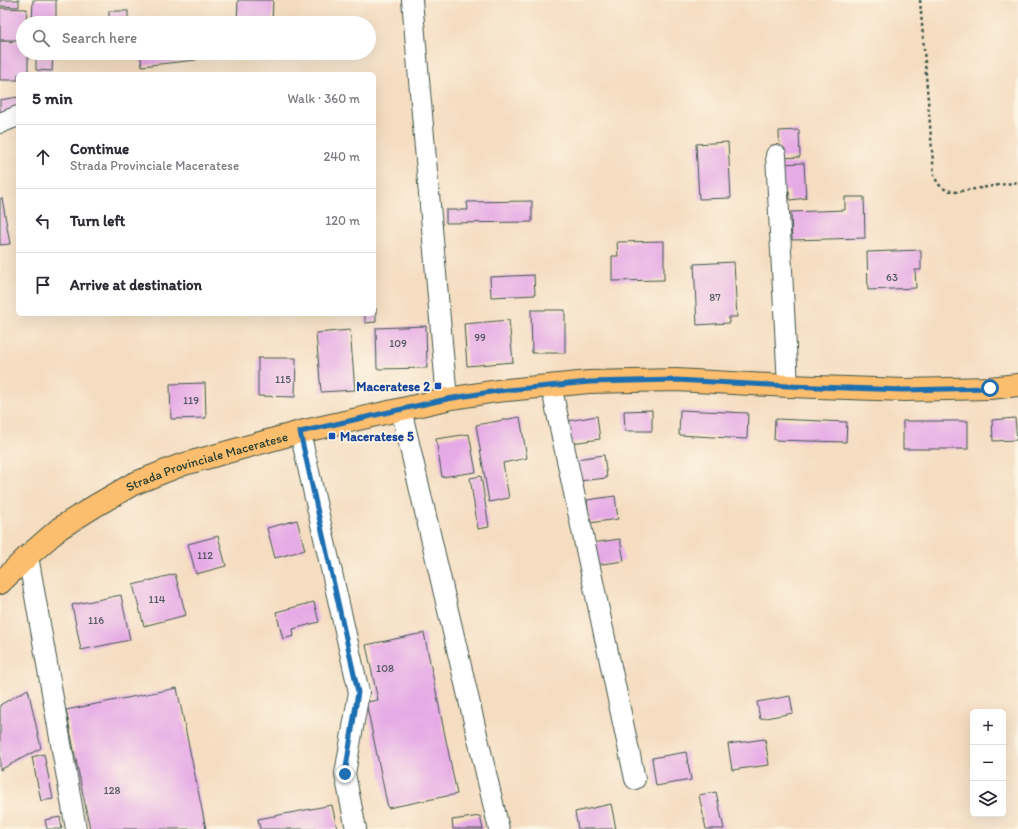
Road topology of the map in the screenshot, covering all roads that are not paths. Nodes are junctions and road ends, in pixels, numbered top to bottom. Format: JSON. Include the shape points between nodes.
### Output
{"nodes":[{"id":1,"x":412,"y":0,"type":"edge"},
{"id":2,"x":16,"y":117,"type":"edge"},
{"id":3,"x":0,"y":123,"type":"edge"},
{"id":4,"x":776,"y":155,"type":"dead end"},
{"id":5,"x":551,"y":385,"type":"junction"},
{"id":6,"x":1018,"y":385,"type":"edge"},
{"id":7,"x":788,"y":386,"type":"junction"},
{"id":8,"x":447,"y":399,"type":"junction"},
{"id":9,"x":401,"y":409,"type":"junction"},
{"id":10,"x":300,"y":432,"type":"junction"},
{"id":11,"x":28,"y":556,"type":"junction"},
{"id":12,"x":0,"y":583,"type":"edge"},
{"id":13,"x":635,"y":779,"type":"dead end"},
{"id":14,"x":76,"y":829,"type":"edge"},
{"id":15,"x":356,"y":829,"type":"edge"},
{"id":16,"x":499,"y":829,"type":"edge"}],
"edges":[{"from":1,"to":8,"type":"street"},
{"from":2,"to":3,"type":"street"},
{"from":4,"to":7,"type":"street"},
{"from":5,"to":7,"type":"main road","name":"Strada Provinciale Maceratese","via":[[676,380]]},
{"from":5,"to":8,"type":"main road","name":"Strada Provinciale Maceratese"},
{"from":5,"to":13,"type":"street"},
{"from":6,"to":7,"type":"main road","name":"Strada Provinciale Maceratese","via":[[904,390]]},
{"from":8,"to":9,"type":"main road","name":"Strada Provinciale Maceratese"},
{"from":9,"to":10,"type":"main road","name":"Strada Provinciale Maceratese"},
{"from":9,"to":16,"type":"street"},
{"from":10,"to":11,"type":"main road","name":"Strada Provinciale Maceratese","via":[[181,465],[133,484],[60,528]]},
{"from":10,"to":15,"type":"street","via":[[358,692],[345,774]]},
{"from":11,"to":12,"type":"main road","name":"Strada Provinciale Maceratese"},
{"from":11,"to":14,"type":"street"}]}
